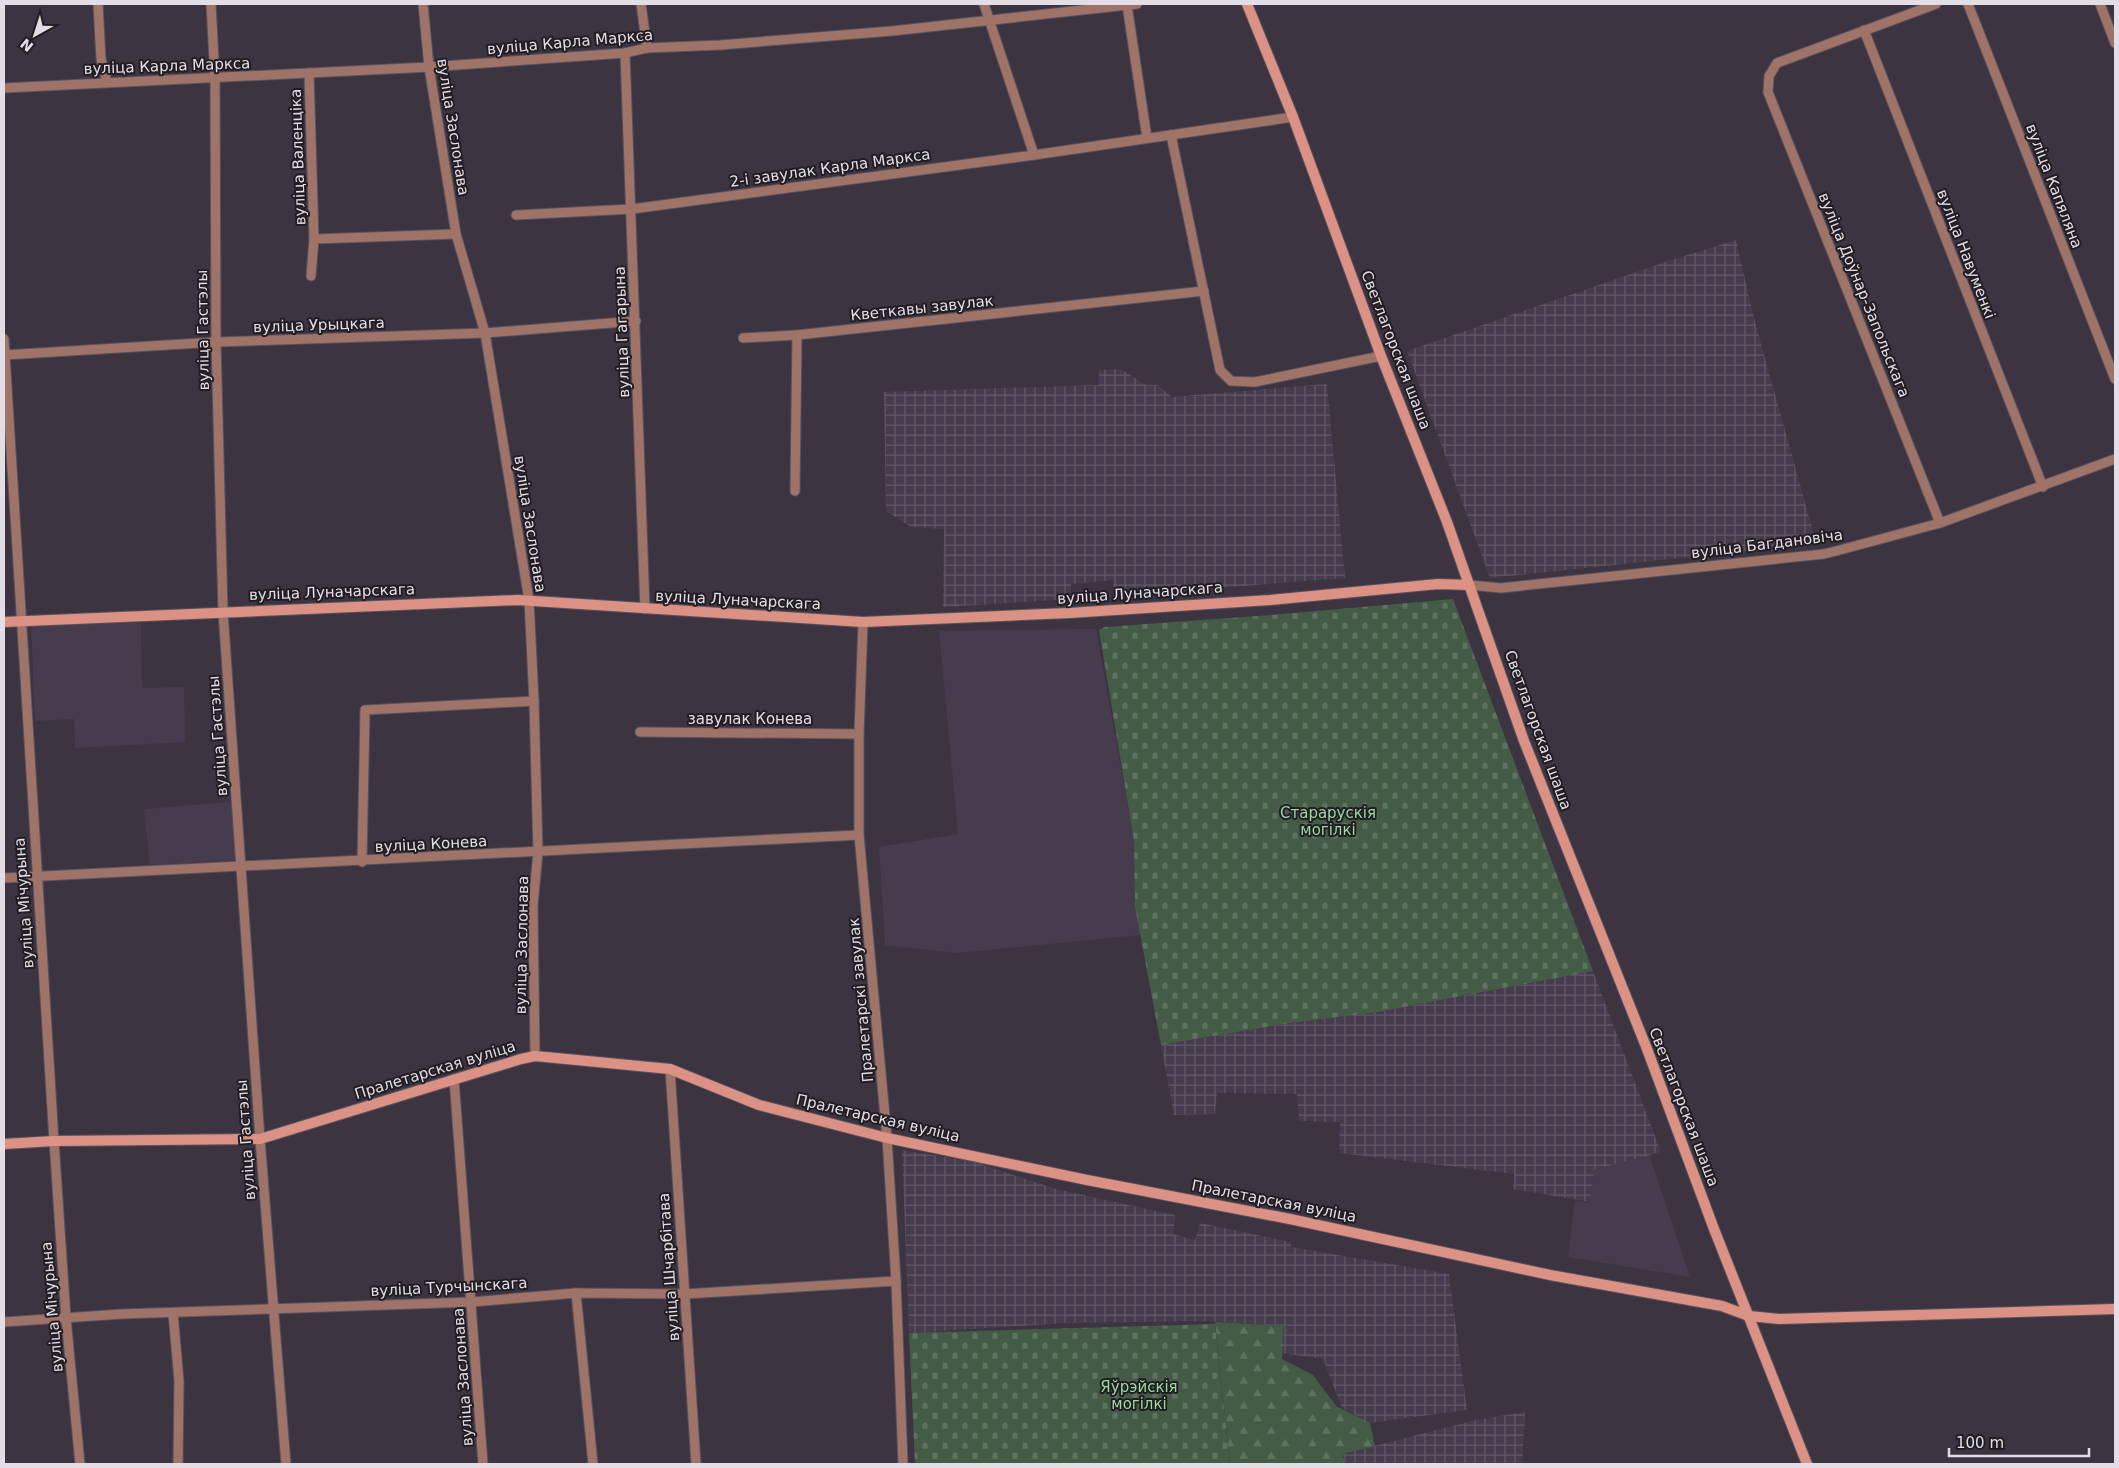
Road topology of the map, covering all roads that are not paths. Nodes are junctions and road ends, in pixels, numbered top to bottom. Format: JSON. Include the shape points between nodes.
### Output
{"nodes":[{"id":1,"x":98,"y":4,"type":"edge"},
{"id":2,"x":211,"y":4,"type":"edge"},
{"id":3,"x":423,"y":4,"type":"edge"},
{"id":4,"x":641,"y":4,"type":"edge"},
{"id":5,"x":984,"y":4,"type":"edge"},
{"id":6,"x":1127,"y":4,"type":"edge"},
{"id":7,"x":1137,"y":4,"type":"edge"},
{"id":8,"x":1247,"y":4,"type":"edge"},
{"id":9,"x":1936,"y":4,"type":"edge"},
{"id":10,"x":1968,"y":4,"type":"edge"},
{"id":11,"x":2100,"y":4,"type":"edge"},
{"id":12,"x":989,"y":20,"type":"junction"},
{"id":13,"x":1864,"y":30,"type":"junction"},
{"id":14,"x":2115,"y":43,"type":"edge"},
{"id":15,"x":647,"y":48,"type":"junction"},
{"id":16,"x":625,"y":53,"type":"junction"},
{"id":17,"x":429,"y":67,"type":"junction"},
{"id":18,"x":309,"y":74,"type":"junction"},
{"id":19,"x":215,"y":79,"type":"junction"},
{"id":20,"x":107,"y":82,"type":"junction"},
{"id":21,"x":4,"y":88,"type":"edge"},
{"id":22,"x":1292,"y":117,"type":"junction"},
{"id":23,"x":1171,"y":134,"type":"junction"},
{"id":24,"x":1147,"y":138,"type":"junction"},
{"id":25,"x":1034,"y":155,"type":"junction"},
{"id":26,"x":632,"y":209,"type":"junction"},
{"id":27,"x":516,"y":215,"type":"dead end"},
{"id":28,"x":456,"y":234,"type":"junction"},
{"id":29,"x":314,"y":239,"type":"junction"},
{"id":30,"x":311,"y":276,"type":"dead end"},
{"id":31,"x":1204,"y":291,"type":"junction"},
{"id":32,"x":636,"y":322,"type":"junction"},
{"id":33,"x":485,"y":333,"type":"junction"},
{"id":34,"x":797,"y":335,"type":"junction"},
{"id":35,"x":743,"y":338,"type":"dead end"},
{"id":36,"x":4,"y":340,"type":"edge"},
{"id":37,"x":216,"y":342,"type":"junction"},
{"id":38,"x":4,"y":355,"type":"edge"},
{"id":39,"x":1381,"y":356,"type":"junction"},
{"id":40,"x":2115,"y":379,"type":"edge"},
{"id":41,"x":2115,"y":459,"type":"edge"},
{"id":42,"x":2043,"y":487,"type":"junction"},
{"id":43,"x":794,"y":491,"type":"dead end"},
{"id":44,"x":1940,"y":523,"type":"junction"},
{"id":45,"x":1470,"y":585,"type":"junction"},
{"id":46,"x":529,"y":600,"type":"junction"},
{"id":47,"x":645,"y":609,"type":"junction"},
{"id":48,"x":224,"y":612,"type":"junction"},
{"id":49,"x":21,"y":621,"type":"junction"},
{"id":50,"x":4,"y":622,"type":"edge"},
{"id":51,"x":863,"y":622,"type":"junction"},
{"id":52,"x":534,"y":701,"type":"junction"},
{"id":53,"x":640,"y":732,"type":"dead end"},
{"id":54,"x":859,"y":734,"type":"junction"},
{"id":55,"x":859,"y":835,"type":"junction"},
{"id":56,"x":538,"y":852,"type":"junction"},
{"id":57,"x":362,"y":862,"type":"junction"},
{"id":58,"x":241,"y":866,"type":"junction"},
{"id":59,"x":36,"y":876,"type":"junction"},
{"id":60,"x":4,"y":878,"type":"edge"},
{"id":61,"x":536,"y":1056,"type":"junction"},
{"id":62,"x":670,"y":1069,"type":"junction"},
{"id":63,"x":454,"y":1079,"type":"junction"},
{"id":64,"x":887,"y":1138,"type":"junction"},
{"id":65,"x":260,"y":1139,"type":"junction"},
{"id":66,"x":54,"y":1141,"type":"junction"},
{"id":67,"x":4,"y":1144,"type":"edge"},
{"id":68,"x":896,"y":1281,"type":"junction"},
{"id":69,"x":576,"y":1293,"type":"junction"},
{"id":70,"x":685,"y":1294,"type":"junction"},
{"id":71,"x":472,"y":1302,"type":"junction"},
{"id":72,"x":274,"y":1307,"type":"junction"},
{"id":73,"x":2115,"y":1308,"type":"edge"},
{"id":74,"x":173,"y":1313,"type":"junction"},
{"id":75,"x":1749,"y":1316,"type":"junction"},
{"id":76,"x":66,"y":1318,"type":"junction"},
{"id":77,"x":4,"y":1322,"type":"edge"},
{"id":78,"x":80,"y":1464,"type":"edge"},
{"id":79,"x":178,"y":1464,"type":"edge"},
{"id":80,"x":286,"y":1464,"type":"edge"},
{"id":81,"x":483,"y":1464,"type":"edge"},
{"id":82,"x":593,"y":1464,"type":"edge"},
{"id":83,"x":696,"y":1464,"type":"edge"},
{"id":84,"x":903,"y":1464,"type":"edge"},
{"id":85,"x":1807,"y":1464,"type":"edge"}],
"edges":[{"from":1,"to":20,"type":"street","via":[[101,59]]},
{"from":2,"to":19,"type":"street","name":"вуліца Гастэлы"},
{"from":3,"to":17,"type":"street","name":"вуліца Заслонава"},
{"from":4,"to":15,"type":"street"},
{"from":5,"to":12,"type":"street"},
{"from":6,"to":7,"type":"street","name":"вуліца Карла Маркса"},
{"from":6,"to":12,"type":"street","name":"вуліца Карла Маркса"},
{"from":6,"to":24,"type":"street"},
{"from":8,"to":22,"type":"street","name":"Светлагорская шаша"},
{"from":9,"to":13,"type":"street"},
{"from":10,"to":40,"type":"street","name":"вуліца Капяляна"},
{"from":11,"to":14,"type":"street"},
{"from":12,"to":15,"type":"street","name":"вуліца Карла Маркса","via":[[796,40]]},
{"from":12,"to":25,"type":"street"},
{"from":13,"to":42,"type":"street","name":"вуліца Навуменкі"},
{"from":13,"to":44,"type":"street","name":"вуліца Доўнар-Запольскага","via":[[1777,63],[1769,76],[1768,92]]},
{"from":15,"to":16,"type":"street","name":"вуліца Карла Маркса"},
{"from":16,"to":17,"type":"street","name":"вуліца Карла Маркса"},
{"from":16,"to":26,"type":"street","name":"вуліца Гагарына"},
{"from":17,"to":18,"type":"street","name":"вуліца Карла Маркса"},
{"from":17,"to":28,"type":"street","name":"вуліца Заслонава"},
{"from":18,"to":19,"type":"street","name":"вуліца Карла Маркса"},
{"from":18,"to":29,"type":"street","name":"вуліца Валенціка"},
{"from":19,"to":20,"type":"street","name":"вуліца Карла Маркса"},
{"from":19,"to":37,"type":"street","name":"вуліца Гастэлы"},
{"from":20,"to":21,"type":"street","name":"вуліца Карла Маркса"},
{"from":22,"to":23,"type":"street","name":"2-і завулак Карла Маркса"},
{"from":22,"to":39,"type":"street","name":"Светлагорская шаша"},
{"from":23,"to":24,"type":"street","name":"2-і завулак Карла Маркса"},
{"from":23,"to":31,"type":"street"},
{"from":24,"to":25,"type":"street","name":"2-і завулак Карла Маркса"},
{"from":25,"to":26,"type":"street","name":"2-і завулак Карла Маркса"},
{"from":26,"to":27,"type":"street","name":"2-і завулак Карла Маркса"},
{"from":26,"to":32,"type":"street","name":"вуліца Гагарына"},
{"from":28,"to":29,"type":"street","name":"вуліца Валенціка"},
{"from":28,"to":33,"type":"street","name":"вуліца Заслонава"},
{"from":29,"to":30,"type":"street","name":"вуліца Валенціка"},
{"from":31,"to":34,"type":"street","name":"Кветкавы завулак"},
{"from":31,"to":39,"type":"street","via":[[1220,370],[1231,382],[1255,382]]},
{"from":32,"to":33,"type":"street","name":"вуліца Урыцкага"},
{"from":32,"to":47,"type":"street","name":"вуліца Гагарына"},
{"from":33,"to":37,"type":"street","name":"вуліца Урыцкага"},
{"from":33,"to":46,"type":"street","name":"вуліца Заслонава"},
{"from":34,"to":35,"type":"street","name":"Кветкавы завулак"},
{"from":34,"to":43,"type":"street"},
{"from":36,"to":38,"type":"street","name":"вуліца Мічурына"},
{"from":37,"to":38,"type":"street","name":"вуліца Урыцкага"},
{"from":37,"to":48,"type":"street","name":"вуліца Гастэлы"},
{"from":38,"to":49,"type":"street","name":"вуліца Мічурына"},
{"from":39,"to":45,"type":"street","name":"Светлагорская шаша"},
{"from":41,"to":42,"type":"street","name":"вуліца Багдановіча"},
{"from":42,"to":44,"type":"street","name":"вуліца Багдановіча"},
{"from":44,"to":45,"type":"street","name":"вуліца Багдановіча","via":[[1824,554],[1501,588]]},
{"from":45,"to":51,"type":"street","name":"вуліца Луначарскага","via":[[1438,584],[1270,600],[1069,613]]},
{"from":45,"to":75,"type":"street","name":"Светлагорская шаша","via":[[1524,741]]},
{"from":46,"to":47,"type":"street","name":"вуліца Луначарскага"},
{"from":46,"to":48,"type":"street","name":"вуліца Луначарскага"},
{"from":46,"to":52,"type":"street","name":"вуліца Заслонава"},
{"from":47,"to":51,"type":"street","name":"вуліца Луначарскага"},
{"from":48,"to":49,"type":"street","name":"вуліца Луначарскага"},
{"from":48,"to":58,"type":"street","name":"вуліца Гастэлы"},
{"from":49,"to":50,"type":"street","name":"вуліца Луначарскага"},
{"from":49,"to":59,"type":"street","name":"вуліца Мічурына"},
{"from":51,"to":54,"type":"street","name":"Пралетарскі завулак"},
{"from":52,"to":56,"type":"street","name":"вуліца Заслонава"},
{"from":52,"to":57,"type":"street","via":[[365,710]]},
{"from":53,"to":54,"type":"street","name":"завулак Конева"},
{"from":54,"to":55,"type":"street","name":"Пралетарскі завулак"},
{"from":55,"to":56,"type":"street","name":"вуліца Конева"},
{"from":55,"to":64,"type":"street","name":"Пралетарскі завулак"},
{"from":56,"to":57,"type":"street","name":"вуліца Конева"},
{"from":56,"to":61,"type":"street","name":"вуліца Заслонава","via":[[533,905]]},
{"from":57,"to":58,"type":"street","name":"вуліца Конева"},
{"from":58,"to":59,"type":"street","name":"вуліца Конева"},
{"from":58,"to":65,"type":"street","name":"вуліца Гастэлы"},
{"from":59,"to":60,"type":"street","name":"вуліца Конева"},
{"from":59,"to":66,"type":"street","name":"вуліца Мічурына"},
{"from":61,"to":62,"type":"street","name":"Пралетарская вуліца"},
{"from":61,"to":63,"type":"street","name":"Пралетарская вуліца"},
{"from":62,"to":64,"type":"street","name":"Пралетарская вуліца","via":[[759,1105]]},
{"from":62,"to":70,"type":"street","name":"вуліца Шчарбітава"},
{"from":63,"to":65,"type":"street","name":"Пралетарская вуліца"},
{"from":63,"to":71,"type":"street","name":"вуліца Заслонава"},
{"from":64,"to":68,"type":"street","name":"Пралетарскі завулак"},
{"from":64,"to":75,"type":"street","name":"Пралетарская вуліца","via":[[1307,1222],[1550,1275],[1722,1306]]},
{"from":65,"to":66,"type":"street","name":"Пралетарская вуліца"},
{"from":65,"to":72,"type":"street","name":"вуліца Гастэлы"},
{"from":66,"to":67,"type":"street","name":"Пралетарская вуліца"},
{"from":66,"to":76,"type":"street","name":"вуліца Мічурына"},
{"from":68,"to":70,"type":"street","name":"вуліца Турчынскага"},
{"from":68,"to":84,"type":"street","name":"Пралетарскі завулак"},
{"from":69,"to":70,"type":"street","name":"вуліца Турчынскага"},
{"from":69,"to":71,"type":"street","name":"вуліца Турчынскага"},
{"from":69,"to":82,"type":"street"},
{"from":70,"to":83,"type":"street","name":"вуліца Шчарбітава"},
{"from":71,"to":72,"type":"street","name":"вуліца Турчынскага"},
{"from":71,"to":81,"type":"street","name":"вуліца Заслонава"},
{"from":72,"to":74,"type":"street","name":"вуліца Турчынскага"},
{"from":72,"to":80,"type":"street","name":"вуліца Гастэлы"},
{"from":73,"to":75,"type":"street","name":"Пралетарская вуліца","via":[[1779,1319]]},
{"from":74,"to":76,"type":"street","name":"вуліца Турчынскага"},
{"from":74,"to":79,"type":"street","via":[[179,1381]]},
{"from":75,"to":85,"type":"street","name":"Светлагорская шаша"},
{"from":76,"to":77,"type":"street","name":"вуліца Турчынскага"},
{"from":76,"to":78,"type":"street","name":"вуліца Мічурына"}]}
